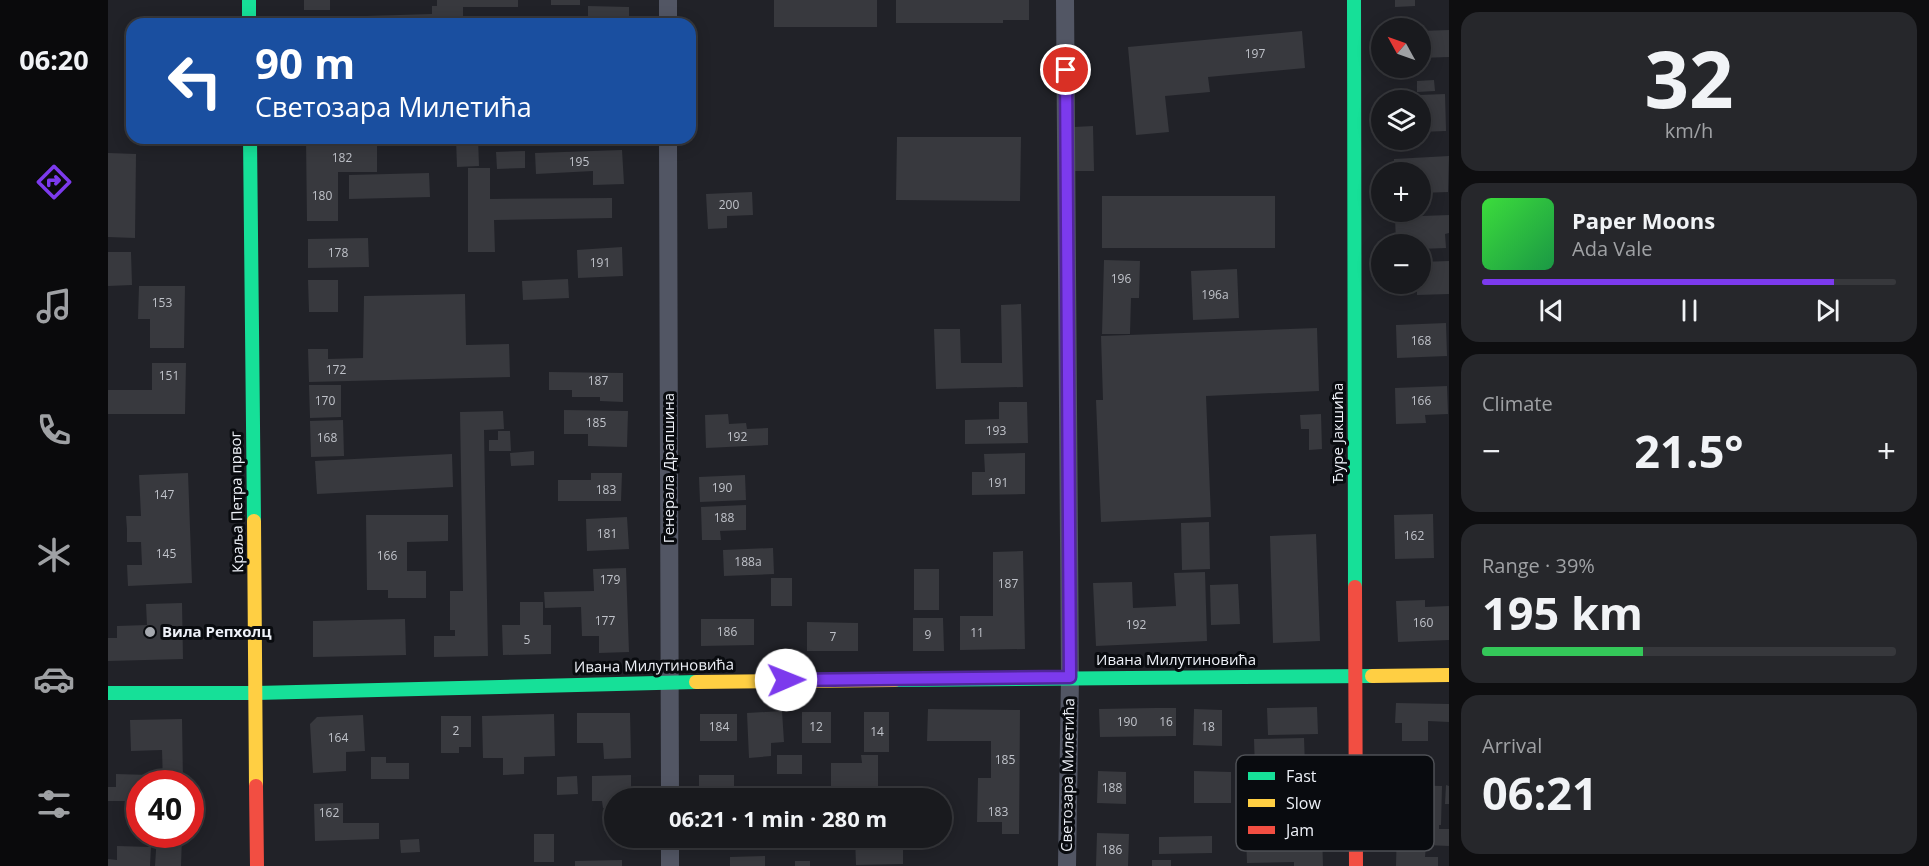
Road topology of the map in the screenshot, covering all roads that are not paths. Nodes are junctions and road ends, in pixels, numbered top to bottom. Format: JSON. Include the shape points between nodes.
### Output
{"nodes":[{"id":1,"x":249,"y":0,"type":"edge"},
{"id":2,"x":668,"y":0,"type":"edge"},
{"id":3,"x":1065,"y":0,"type":"edge"},
{"id":4,"x":1354,"y":0,"type":"edge"},
{"id":5,"x":249,"y":18,"type":"edge"},
{"id":6,"x":668,"y":18,"type":"edge"},
{"id":7,"x":250,"y":144,"type":"edge"},
{"id":8,"x":668,"y":144,"type":"edge"},
{"id":9,"x":1449,"y":675,"type":"edge"},
{"id":10,"x":1070,"y":677,"type":"junction"},
{"id":11,"x":1355,"y":677,"type":"junction"},
{"id":12,"x":669,"y":682,"type":"junction"},
{"id":13,"x":108,"y":693,"type":"edge"},
{"id":14,"x":256,"y":693,"type":"junction"},
{"id":15,"x":1355,"y":755,"type":"edge"},
{"id":16,"x":670,"y":788,"type":"edge"},
{"id":17,"x":670,"y":848,"type":"edge"},
{"id":18,"x":1356,"y":851,"type":"edge"},
{"id":19,"x":257,"y":866,"type":"edge"},
{"id":20,"x":670,"y":866,"type":"edge"},
{"id":21,"x":1067,"y":866,"type":"edge"},
{"id":22,"x":1356,"y":866,"type":"edge"}],
"edges":[{"from":1,"to":5,"type":"street"},
{"from":2,"to":6,"type":"street"},
{"from":3,"to":10,"type":"street","name":"Светозара Милетића"},
{"from":4,"to":11,"type":"street","name":"Ђуре Јакшића"},
{"from":7,"to":14,"type":"street","name":"Краља Петра првог"},
{"from":8,"to":12,"type":"street","name":"Генерала Драпшина"},
{"from":9,"to":11,"type":"street","name":"Ивана Милутиновића"},
{"from":10,"to":11,"type":"street","name":"Ивана Милутиновића"},
{"from":10,"to":12,"type":"street","name":"Ивана Милутиновића"},
{"from":10,"to":21,"type":"street","name":"Светозара Милетића"},
{"from":11,"to":15,"type":"street","name":"Ђуре Јакшића"},
{"from":12,"to":14,"type":"street","name":"Ивана Милутиновића"},
{"from":12,"to":16,"type":"street","name":"Генерала Драпшина"},
{"from":13,"to":14,"type":"street","name":"Ивана Милутиновића"},
{"from":14,"to":19,"type":"street","name":"Краља Петра првог"},
{"from":17,"to":20,"type":"street"},
{"from":18,"to":22,"type":"street","name":"Ђуре Јакшића"}]}
